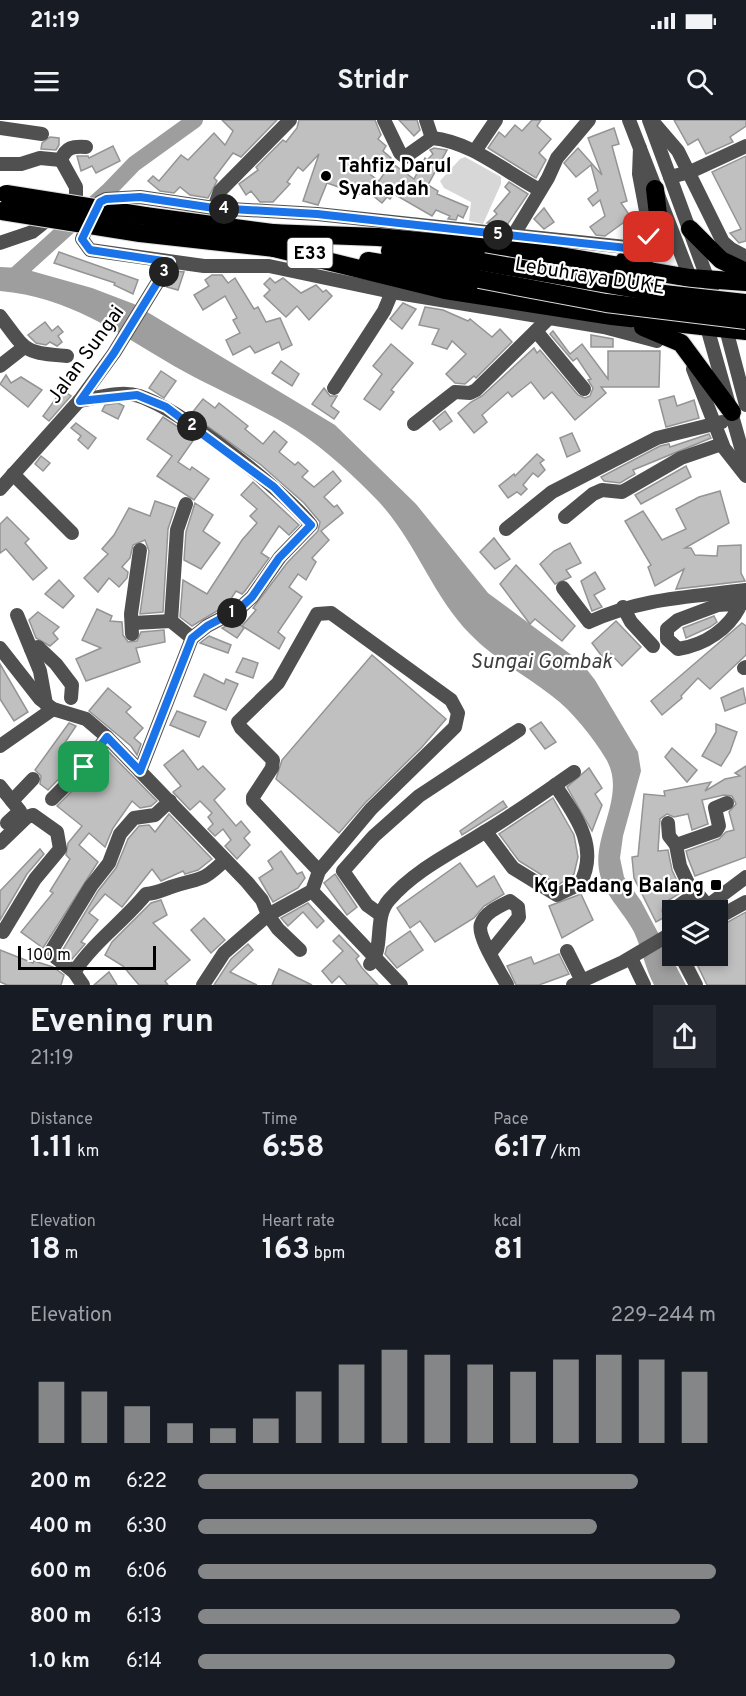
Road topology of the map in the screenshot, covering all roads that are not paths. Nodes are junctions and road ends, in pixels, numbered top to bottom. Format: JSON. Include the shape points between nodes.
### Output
{"nodes":[{"id":1,"x":290,"y":120,"type":"edge"},
{"id":2,"x":384,"y":120,"type":"edge"},
{"id":3,"x":426,"y":120,"type":"edge"},
{"id":4,"x":496,"y":120,"type":"edge"},
{"id":5,"x":589,"y":120,"type":"edge"},
{"id":6,"x":629,"y":120,"type":"edge"},
{"id":7,"x":650,"y":120,"type":"edge"},
{"id":8,"x":0,"y":128,"type":"edge"},
{"id":9,"x":42,"y":134,"type":"dead end"},
{"id":10,"x":432,"y":138,"type":"junction"},
{"id":11,"x":746,"y":146,"type":"edge"},
{"id":12,"x":86,"y":147,"type":"dead end"},
{"id":13,"x":640,"y":148,"type":"junction"},
{"id":14,"x":475,"y":151,"type":"junction"},
{"id":15,"x":61,"y":160,"type":"junction"},
{"id":16,"x":0,"y":164,"type":"edge"},
{"id":17,"x":690,"y":172,"type":"junction"},
{"id":18,"x":670,"y":177,"type":"junction"},
{"id":19,"x":655,"y":189,"type":"junction"},
{"id":20,"x":540,"y":190,"type":"junction"},
{"id":21,"x":2,"y":202,"type":"edge"},
{"id":22,"x":214,"y":208,"type":"junction"},
{"id":23,"x":690,"y":229,"type":"junction"},
{"id":24,"x":513,"y":236,"type":"junction"},
{"id":25,"x":271,"y":240,"type":"junction"},
{"id":26,"x":0,"y":243,"type":"edge"},
{"id":27,"x":746,"y":257,"type":"edge"},
{"id":28,"x":170,"y":262,"type":"junction"},
{"id":29,"x":604,"y":263,"type":"junction"},
{"id":30,"x":481,"y":271,"type":"junction"},
{"id":31,"x":746,"y":272,"type":"edge"},
{"id":32,"x":699,"y":278,"type":"junction"},
{"id":33,"x":746,"y":282,"type":"edge"},
{"id":34,"x":392,"y":292,"type":"junction"},
{"id":35,"x":746,"y":303,"type":"edge"},
{"id":36,"x":0,"y":316,"type":"edge"},
{"id":37,"x":612,"y":316,"type":"junction"},
{"id":38,"x":549,"y":318,"type":"junction"},
{"id":39,"x":746,"y":320,"type":"edge"},
{"id":40,"x":708,"y":326,"type":"junction"},
{"id":41,"x":726,"y":329,"type":"junction"},
{"id":42,"x":536,"y":331,"type":"junction"},
{"id":43,"x":746,"y":331,"type":"edge"},
{"id":44,"x":23,"y":348,"type":"junction"},
{"id":45,"x":67,"y":356,"type":"dead end"},
{"id":46,"x":0,"y":366,"type":"edge"},
{"id":47,"x":334,"y":388,"type":"dead end"},
{"id":48,"x":584,"y":389,"type":"dead end"},
{"id":49,"x":80,"y":401,"type":"junction"},
{"id":50,"x":737,"y":412,"type":"edge"},
{"id":51,"x":414,"y":424,"type":"dead end"},
{"id":52,"x":715,"y":424,"type":"junction"},
{"id":53,"x":722,"y":444,"type":"junction"},
{"id":54,"x":746,"y":466,"type":"edge"},
{"id":55,"x":13,"y":474,"type":"junction"},
{"id":56,"x":0,"y":489,"type":"edge"},
{"id":57,"x":186,"y":504,"type":"dead end"},
{"id":58,"x":565,"y":517,"type":"dead end"},
{"id":59,"x":506,"y":529,"type":"dead end"},
{"id":60,"x":72,"y":533,"type":"dead end"},
{"id":61,"x":140,"y":550,"type":"dead end"},
{"id":62,"x":563,"y":588,"type":"dead end"},
{"id":63,"x":744,"y":599,"type":"edge"},
{"id":64,"x":624,"y":607,"type":"junction"},
{"id":65,"x":17,"y":615,"type":"dead end"},
{"id":66,"x":171,"y":621,"type":"junction"},
{"id":67,"x":192,"y":638,"type":"junction"},
{"id":68,"x":652,"y":646,"type":"dead end"},
{"id":69,"x":31,"y":649,"type":"junction"},
{"id":70,"x":2,"y":655,"type":"edge"},
{"id":71,"x":71,"y":698,"type":"dead end"},
{"id":72,"x":49,"y":706,"type":"junction"},
{"id":73,"x":519,"y":730,"type":"dead end"},
{"id":74,"x":107,"y":737,"type":"junction"},
{"id":75,"x":0,"y":746,"type":"edge"},
{"id":76,"x":140,"y":771,"type":"junction"},
{"id":77,"x":574,"y":772,"type":"dead end"},
{"id":78,"x":33,"y":779,"type":"dead end"},
{"id":79,"x":0,"y":786,"type":"edge"},
{"id":80,"x":555,"y":786,"type":"junction"},
{"id":81,"x":52,"y":798,"type":"dead end"},
{"id":82,"x":12,"y":801,"type":"junction"},
{"id":83,"x":170,"y":801,"type":"junction"},
{"id":84,"x":727,"y":803,"type":"dead end"},
{"id":85,"x":668,"y":823,"type":"dead end"},
{"id":86,"x":486,"y":832,"type":"junction"},
{"id":87,"x":4,"y":838,"type":"edge"},
{"id":88,"x":676,"y":845,"type":"junction"},
{"id":89,"x":225,"y":860,"type":"junction"},
{"id":90,"x":319,"y":871,"type":"junction"},
{"id":91,"x":744,"y":882,"type":"edge"},
{"id":92,"x":309,"y":893,"type":"junction"},
{"id":93,"x":693,"y":894,"type":"junction"},
{"id":94,"x":685,"y":900,"type":"edge"},
{"id":95,"x":701,"y":900,"type":"edge"},
{"id":96,"x":719,"y":900,"type":"edge"},
{"id":97,"x":746,"y":903,"type":"edge"},
{"id":98,"x":728,"y":912,"type":"edge"},
{"id":99,"x":268,"y":915,"type":"junction"},
{"id":100,"x":381,"y":915,"type":"junction"},
{"id":101,"x":3,"y":932,"type":"dead end"},
{"id":102,"x":662,"y":941,"type":"edge"},
{"id":103,"x":300,"y":950,"type":"dead end"},
{"id":104,"x":567,"y":951,"type":"dead end"},
{"id":105,"x":490,"y":953,"type":"dead end"},
{"id":106,"x":627,"y":960,"type":"junction"},
{"id":107,"x":373,"y":961,"type":"junction"},
{"id":108,"x":686,"y":966,"type":"edge"},
{"id":109,"x":74,"y":972,"type":"junction"},
{"id":110,"x":578,"y":983,"type":"edge"},
{"id":111,"x":83,"y":985,"type":"edge"},
{"id":112,"x":203,"y":985,"type":"edge"},
{"id":113,"x":389,"y":985,"type":"edge"},
{"id":114,"x":401,"y":985,"type":"edge"},
{"id":115,"x":507,"y":985,"type":"edge"},
{"id":116,"x":645,"y":985,"type":"edge"},
{"id":117,"x":696,"y":985,"type":"edge"}],
"edges":[{"from":1,"to":22,"type":"street","via":[[220,191]]},
{"from":2,"to":10,"type":"street","via":[[405,157]]},
{"from":3,"to":10,"type":"street"},
{"from":4,"to":14,"type":"street"},
{"from":5,"to":20,"type":"street","via":[[557,158]]},
{"from":6,"to":13,"type":"street"},
{"from":7,"to":17,"type":"street","via":[[678,151]]},
{"from":7,"to":18,"type":"street"},
{"from":8,"to":9,"type":"street"},
{"from":10,"to":14,"type":"street"},
{"from":11,"to":17,"type":"street"},
{"from":12,"to":15,"type":"street","via":[[70,148]]},
{"from":13,"to":19,"type":"street"},
{"from":13,"to":24,"type":"street","via":[[639,174],[650,232],[643,246],[627,248]]},
{"from":14,"to":20,"type":"street"},
{"from":15,"to":16,"type":"street","via":[[40,158],[21,164]]},
{"from":15,"to":26,"type":"street","via":[[76,187],[76,197],[25,236]]},
{"from":17,"to":18,"type":"street"},
{"from":17,"to":27,"type":"street","via":[[723,242]]},
{"from":18,"to":23,"type":"street"},
{"from":19,"to":29,"type":"highway","via":[[661,240],[655,249],[639,261]]},
{"from":19,"to":32,"type":"street"},
{"from":20,"to":24,"type":"street"},
{"from":21,"to":25,"type":"highway","name":"Lebuhraya DUKE","number":"E33","bridge":true},
{"from":22,"to":24,"type":"street","via":[[317,214]]},
{"from":22,"to":28,"type":"street","via":[[140,197],[106,199],[93,211],[82,239],[90,250]]},
{"from":23,"to":31,"type":"highway","via":[[721,260]]},
{"from":23,"to":32,"type":"street"},
{"from":25,"to":29,"type":"highway","via":[[378,237]]},
{"from":25,"to":30,"type":"highway","name":"Lebuhraya DUKE","number":"E33"},
{"from":25,"to":37,"type":"highway","via":[[434,287]]},
{"from":28,"to":34,"type":"street","via":[[269,266]]},
{"from":28,"to":49,"type":"street","name":"Jalan Sungai"},
{"from":29,"to":32,"type":"highway"},
{"from":30,"to":35,"type":"highway","name":"Lebuhraya DUKE","number":"E33","bridge":true},
{"from":30,"to":39,"type":"highway","name":"Lebuhraya DUKE","number":"E33","bridge":true,"via":[[606,303]]},
{"from":32,"to":33,"type":"highway"},
{"from":32,"to":40,"type":"street"},
{"from":32,"to":41,"type":"street"},
{"from":34,"to":38,"type":"street"},
{"from":34,"to":47,"type":"street"},
{"from":36,"to":44,"type":"street"},
{"from":37,"to":40,"type":"highway"},
{"from":37,"to":50,"type":"highway","via":[[681,343]]},
{"from":38,"to":42,"type":"street"},
{"from":38,"to":52,"type":"street","via":[[646,337],[677,351],[693,369]]},
{"from":40,"to":41,"type":"highway"},
{"from":40,"to":50,"type":"street"},
{"from":41,"to":43,"type":"highway"},
{"from":41,"to":50,"type":"street"},
{"from":42,"to":48,"type":"street"},
{"from":42,"to":51,"type":"street","via":[[476,390],[455,392]]},
{"from":44,"to":45,"type":"street","via":[[38,354]]},
{"from":44,"to":46,"type":"street"},
{"from":49,"to":55,"type":"street","name":"Jalan Sungai"},
{"from":49,"to":67,"type":"street","via":[[137,395],[166,407],[274,487],[311,525],[279,558],[252,597]]},
{"from":50,"to":52,"type":"street"},
{"from":50,"to":54,"type":"street"},
{"from":52,"to":53,"type":"street"},
{"from":52,"to":59,"type":"street","via":[[647,443],[552,492]]},
{"from":53,"to":54,"type":"street"},
{"from":53,"to":58,"type":"street","via":[[681,458],[622,492],[602,490],[593,494]]},
{"from":55,"to":56,"type":"street","name":"Jalan Sungai"},
{"from":55,"to":60,"type":"street"},
{"from":57,"to":66,"type":"street","via":[[177,530]]},
{"from":61,"to":66,"type":"street","via":[[131,614],[133,629]]},
{"from":62,"to":64,"type":"street","via":[[589,622]]},
{"from":63,"to":63,"type":"street","via":[[725,628],[693,647],[678,649],[668,639],[667,629],[678,620]]},
{"from":63,"to":64,"type":"street","via":[[643,602]]},
{"from":64,"to":68,"type":"street","via":[[631,622]]},
{"from":65,"to":69,"type":"street"},
{"from":66,"to":67,"type":"street"},
{"from":67,"to":76,"type":"street"},
{"from":69,"to":71,"type":"street","via":[[38,647],[56,664],[72,685]]},
{"from":69,"to":72,"type":"street"},
{"from":70,"to":72,"type":"street"},
{"from":72,"to":74,"type":"street","via":[[86,719]]},
{"from":72,"to":75,"type":"street"},
{"from":73,"to":100,"type":"street","via":[[419,796],[374,836],[343,871],[367,905]]},
{"from":74,"to":76,"type":"street"},
{"from":74,"to":81,"type":"street","via":[[84,767]]},
{"from":76,"to":83,"type":"street"},
{"from":77,"to":80,"type":"street"},
{"from":78,"to":82,"type":"street"},
{"from":79,"to":82,"type":"street"},
{"from":80,"to":86,"type":"street"},
{"from":80,"to":86,"type":"street","via":[[583,827],[587,867],[580,884],[557,895],[513,868]]},
{"from":82,"to":87,"type":"street","via":[[20,811],[3,826]]},
{"from":83,"to":89,"type":"street"},
{"from":83,"to":109,"type":"street","via":[[155,815],[134,819],[120,834],[109,863],[50,953]]},
{"from":84,"to":88,"type":"street","via":[[715,808],[719,826],[716,831]]},
{"from":85,"to":88,"type":"street","via":[[669,836]]},
{"from":86,"to":100,"type":"street","via":[[406,883],[387,902]]},
{"from":87,"to":101,"type":"street","via":[[33,815],[57,832],[60,849]]},
{"from":88,"to":93,"type":"street","via":[[680,866]]},
{"from":89,"to":99,"type":"street","via":[[262,900]]},
{"from":89,"to":109,"type":"street","via":[[206,878],[146,894]]},
{"from":90,"to":90,"type":"street","via":[[253,801],[273,760],[238,722],[278,683],[317,614],[324,612],[331,613],[451,700],[458,713],[455,727],[371,809]]},
{"from":90,"to":92,"type":"street"},
{"from":91,"to":96,"type":"street"},
{"from":92,"to":99,"type":"street"},
{"from":92,"to":107,"type":"street"},
{"from":93,"to":94,"type":"street"},
{"from":93,"to":95,"type":"street","via":[[697,893]]},
{"from":97,"to":98,"type":"street"},
{"from":99,"to":103,"type":"street"},
{"from":99,"to":112,"type":"street","via":[[224,953]]},
{"from":100,"to":107,"type":"street"},
{"from":102,"to":106,"type":"street"},
{"from":104,"to":110,"type":"street"},
{"from":105,"to":115,"type":"street"},
{"from":106,"to":110,"type":"street"},
{"from":106,"to":116,"type":"street"},
{"from":107,"to":113,"type":"street"},
{"from":107,"to":114,"type":"street"},
{"from":108,"to":117,"type":"street"},
{"from":109,"to":111,"type":"street"}]}
